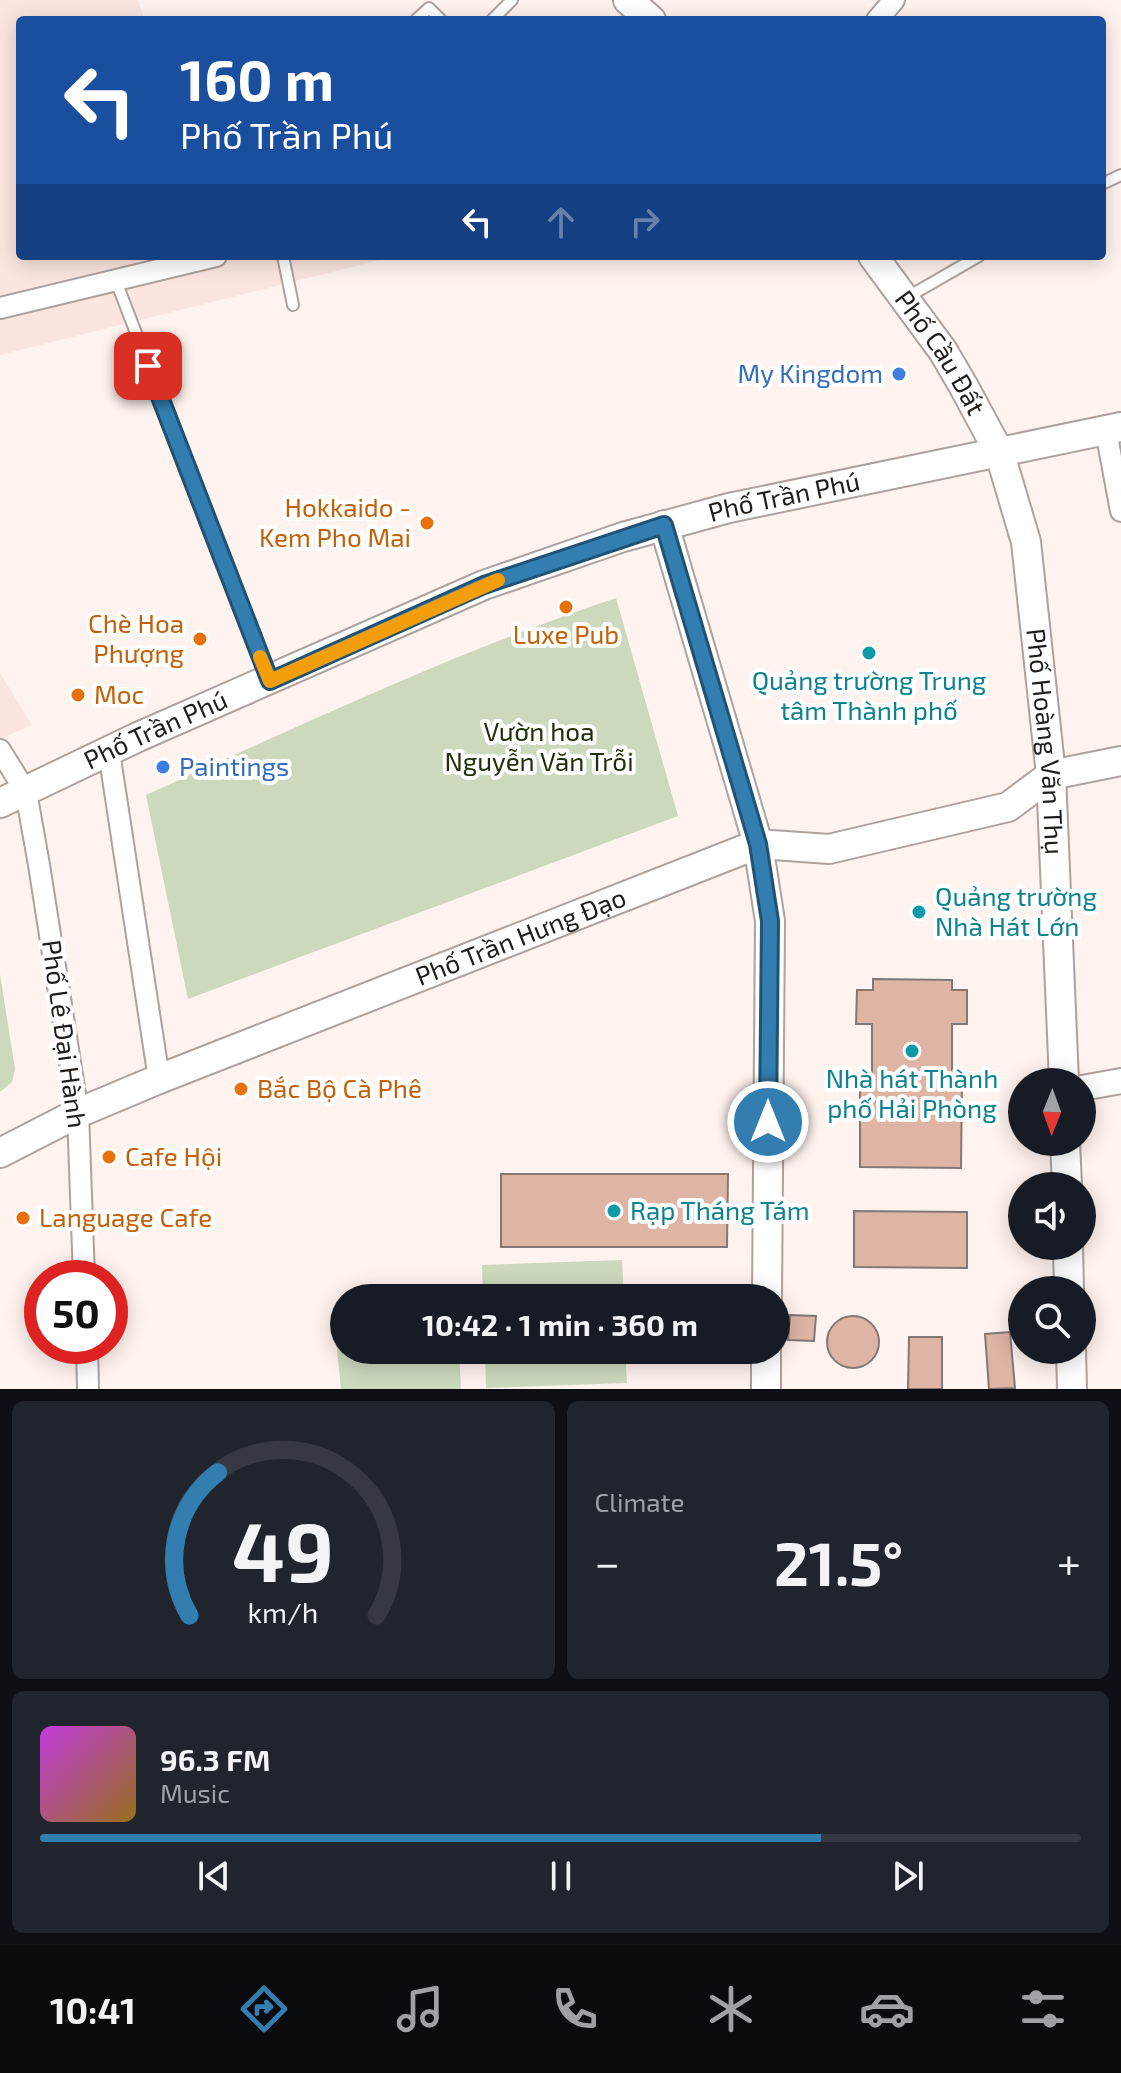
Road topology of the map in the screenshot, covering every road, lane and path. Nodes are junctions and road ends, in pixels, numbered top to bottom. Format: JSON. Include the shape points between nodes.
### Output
{"nodes":[{"id":1,"x":512,"y":0,"type":"edge"},
{"id":2,"x":894,"y":0,"type":"edge"},
{"id":3,"x":420,"y":16,"type":"edge"},
{"id":4,"x":437,"y":16,"type":"edge"},
{"id":5,"x":496,"y":16,"type":"edge"},
{"id":6,"x":880,"y":16,"type":"edge"},
{"id":7,"x":195,"y":260,"type":"edge"},
{"id":8,"x":284,"y":260,"type":"edge"},
{"id":9,"x":876,"y":260,"type":"edge"},
{"id":10,"x":972,"y":260,"type":"edge"},
{"id":11,"x":116,"y":281,"type":"junction"},
{"id":12,"x":905,"y":299,"type":"junction"},
{"id":13,"x":293,"y":305,"type":"dead end"},
{"id":14,"x":0,"y":308,"type":"edge"},
{"id":15,"x":1113,"y":429,"type":"edge"},
{"id":16,"x":1000,"y":454,"type":"junction"},
{"id":17,"x":1121,"y":511,"type":"edge"},
{"id":18,"x":664,"y":525,"type":"junction"},
{"id":19,"x":270,"y":681,"type":"junction"},
{"id":20,"x":0,"y":750,"type":"edge"},
{"id":21,"x":109,"y":752,"type":"junction"},
{"id":22,"x":1121,"y":761,"type":"edge"},
{"id":23,"x":1051,"y":775,"type":"junction"},
{"id":24,"x":13,"y":798,"type":"edge"},
{"id":25,"x":758,"y":844,"type":"junction"},
{"id":26,"x":1063,"y":1068,"type":"edge"},
{"id":27,"x":159,"y":1079,"type":"junction"},
{"id":28,"x":1121,"y":1081,"type":"edge"},
{"id":29,"x":1096,"y":1085,"type":"edge"},
{"id":30,"x":78,"y":1113,"type":"junction"},
{"id":31,"x":0,"y":1153,"type":"edge"},
{"id":32,"x":83,"y":1260,"type":"edge"},
{"id":33,"x":767,"y":1284,"type":"edge"},
{"id":34,"x":87,"y":1364,"type":"edge"},
{"id":35,"x":766,"y":1364,"type":"edge"},
{"id":36,"x":1071,"y":1364,"type":"edge"},
{"id":37,"x":88,"y":1389,"type":"edge"},
{"id":38,"x":766,"y":1389,"type":"edge"},
{"id":39,"x":1072,"y":1389,"type":"edge"}],
"edges":[{"from":1,"to":5,"type":"lane"},
{"from":2,"to":6,"type":"street"},
{"from":3,"to":4,"type":"lane","via":[[429,8]]},
{"from":7,"to":11,"type":"street"},
{"from":8,"to":13,"type":"lane"},
{"from":9,"to":12,"type":"main road","name":"Phố Cầu Đất"},
{"from":10,"to":12,"type":"lane"},
{"from":11,"to":14,"type":"street"},
{"from":11,"to":19,"type":"lane"},
{"from":12,"to":16,"type":"main road","name":"Phố Cầu Đất","via":[[943,351]]},
{"from":15,"to":16,"type":"main road","name":"Phố Trần Phú"},
{"from":15,"to":17,"type":"street"},
{"from":16,"to":18,"type":"main road","name":"Phố Trần Phú"},
{"from":16,"to":23,"type":"main road","name":"Phố Hoàng Văn Thụ","via":[[1026,542]]},
{"from":18,"to":19,"type":"main road","name":"Phố Trần Phú","via":[[484,585]]},
{"from":18,"to":25,"type":"main road"},
{"from":19,"to":21,"type":"main road","name":"Phố Trần Phú"},
{"from":20,"to":24,"type":"street"},
{"from":21,"to":24,"type":"main road","name":"Phố Trần Phú"},
{"from":21,"to":27,"type":"street"},
{"from":22,"to":23,"type":"main road"},
{"from":23,"to":25,"type":"main road","name":"Phố Trần Hưng Đạo","via":[[1008,807],[969,817],[829,849]]},
{"from":23,"to":26,"type":"main road","name":"Phố Hoàng Văn Thụ"},
{"from":24,"to":30,"type":"street","name":"Phố Lê Đại Hành"},
{"from":25,"to":27,"type":"main road","name":"Phố Trần Hưng Đạo"},
{"from":25,"to":33,"type":"main road","via":[[770,921]]},
{"from":27,"to":30,"type":"main road","name":"Phố Trần Hưng Đạo"},
{"from":28,"to":29,"type":"street"},
{"from":30,"to":31,"type":"main road","name":"Phố Trần Hưng Đạo"},
{"from":30,"to":32,"type":"street","name":"Phố Lê Đại Hành"},
{"from":34,"to":37,"type":"street"},
{"from":35,"to":38,"type":"main road"},
{"from":36,"to":39,"type":"main road"}]}
